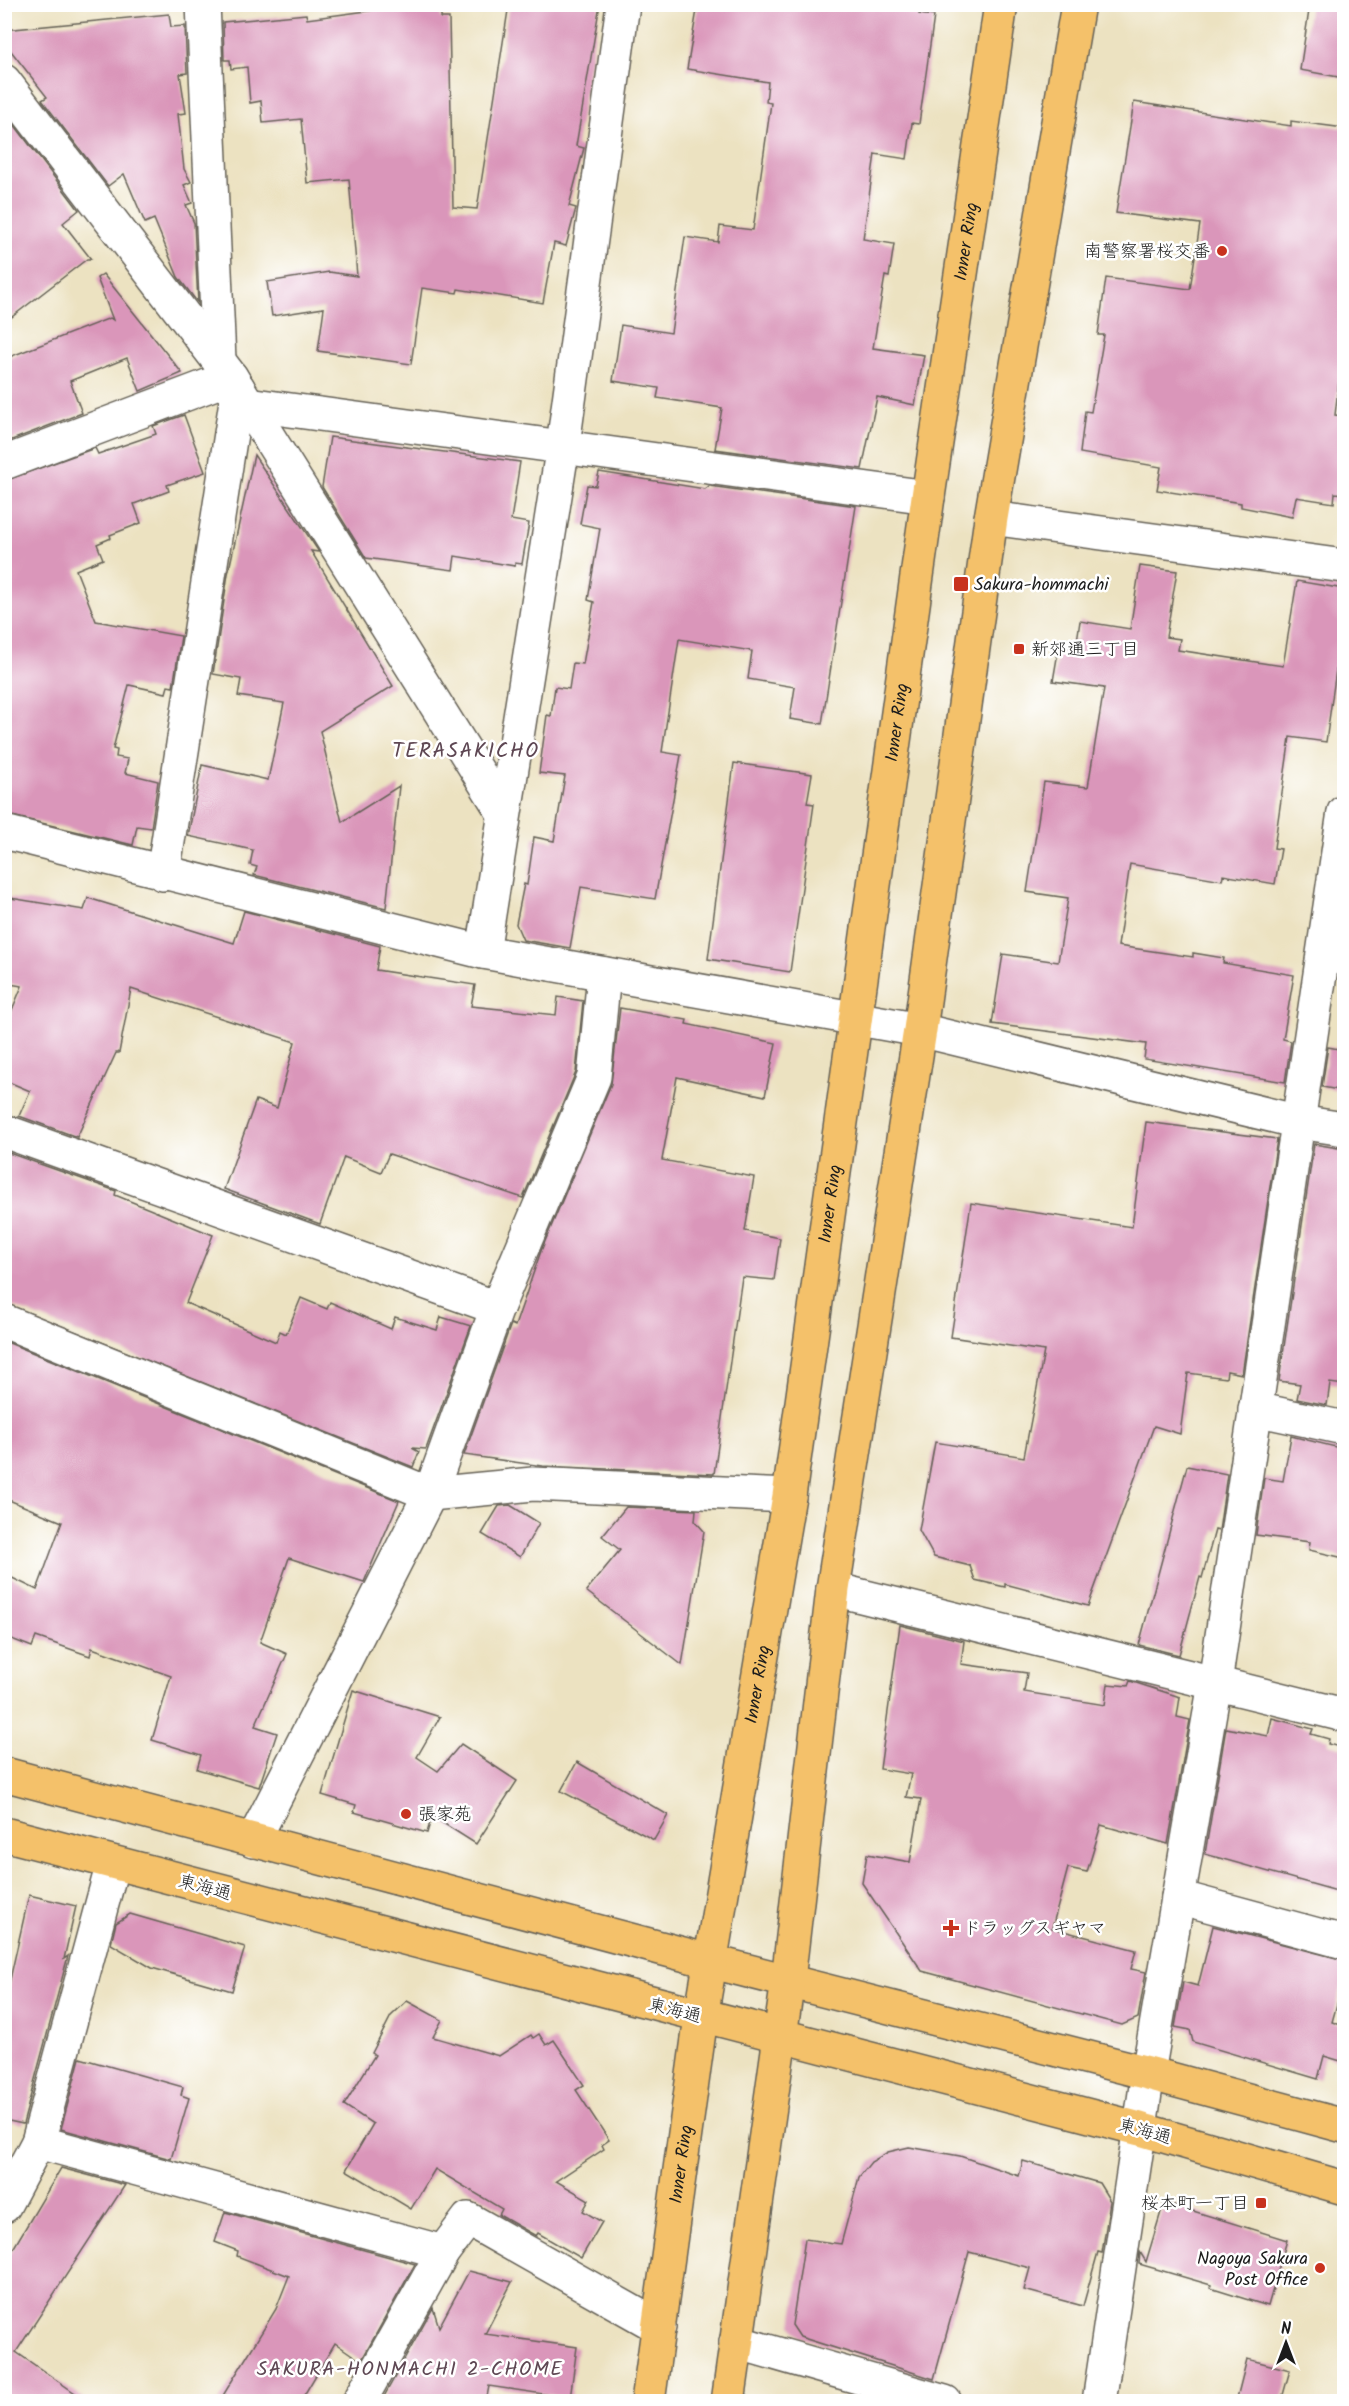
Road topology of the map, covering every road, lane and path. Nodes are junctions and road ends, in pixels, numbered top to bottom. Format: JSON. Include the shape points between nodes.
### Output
{"nodes":[{"id":1,"x":203,"y":4,"type":"edge"},
{"id":2,"x":623,"y":4,"type":"edge"},
{"id":3,"x":1001,"y":4,"type":"edge"},
{"id":4,"x":1078,"y":4,"type":"edge"},
{"id":5,"x":4,"y":81,"type":"edge"},
{"id":6,"x":234,"y":382,"type":"junction"},
{"id":7,"x":563,"y":445,"type":"junction"},
{"id":8,"x":4,"y":463,"type":"edge"},
{"id":9,"x":928,"y":497,"type":"junction"},
{"id":10,"x":991,"y":518,"type":"junction"},
{"id":11,"x":1344,"y":566,"type":"edge"},
{"id":12,"x":503,"y":812,"type":"junction"},
{"id":13,"x":1344,"y":812,"type":"edge"},
{"id":14,"x":4,"y":832,"type":"edge"},
{"id":15,"x":1341,"y":858,"type":"edge"},
{"id":16,"x":163,"y":874,"type":"junction"},
{"id":17,"x":483,"y":952,"type":"junction"},
{"id":18,"x":604,"y":974,"type":"junction"},
{"id":19,"x":857,"y":1018,"type":"junction"},
{"id":20,"x":920,"y":1030,"type":"junction"},
{"id":21,"x":1299,"y":1122,"type":"junction"},
{"id":22,"x":1344,"y":1129,"type":"edge"},
{"id":23,"x":4,"y":1131,"type":"edge"},
{"id":24,"x":497,"y":1308,"type":"junction"},
{"id":25,"x":4,"y":1321,"type":"edge"},
{"id":26,"x":1255,"y":1409,"type":"junction"},
{"id":27,"x":1344,"y":1428,"type":"edge"},
{"id":28,"x":430,"y":1494,"type":"junction"},
{"id":29,"x":789,"y":1496,"type":"junction"},
{"id":30,"x":833,"y":1588,"type":"junction"},
{"id":31,"x":1215,"y":1683,"type":"junction"},
{"id":32,"x":1344,"y":1715,"type":"edge"},
{"id":33,"x":4,"y":1774,"type":"edge"},
{"id":34,"x":4,"y":1834,"type":"edge"},
{"id":35,"x":253,"y":1840,"type":"junction"},
{"id":36,"x":114,"y":1863,"type":"junction"},
{"id":37,"x":1178,"y":1897,"type":"junction"},
{"id":38,"x":1344,"y":1942,"type":"edge"},
{"id":39,"x":713,"y":1962,"type":"junction"},
{"id":40,"x":788,"y":1980,"type":"junction"},
{"id":41,"x":702,"y":2017,"type":"junction"},
{"id":42,"x":780,"y":2035,"type":"junction"},
{"id":43,"x":1148,"y":2073,"type":"junction"},
{"id":44,"x":1344,"y":2126,"type":"edge"},
{"id":45,"x":1140,"y":2129,"type":"junction"},
{"id":46,"x":38,"y":2142,"type":"junction"},
{"id":47,"x":1344,"y":2188,"type":"edge"},
{"id":48,"x":4,"y":2206,"type":"edge"},
{"id":49,"x":443,"y":2252,"type":"junction"},
{"id":50,"x":659,"y":2327,"type":"junction"},
{"id":51,"x":736,"y":2342,"type":"junction"},
{"id":52,"x":359,"y":2402,"type":"edge"},
{"id":53,"x":648,"y":2402,"type":"edge"},
{"id":54,"x":728,"y":2402,"type":"edge"},
{"id":55,"x":945,"y":2402,"type":"edge"},
{"id":56,"x":1099,"y":2402,"type":"edge"}],
"edges":[{"from":1,"to":6,"type":"street"},
{"from":2,"to":7,"type":"street"},
{"from":3,"to":9,"type":"main road","name":"Inner Ring"},
{"from":4,"to":10,"type":"main road"},
{"from":5,"to":6,"type":"street"},
{"from":6,"to":7,"type":"street"},
{"from":6,"to":8,"type":"street"},
{"from":6,"to":12,"type":"street"},
{"from":6,"to":16,"type":"street"},
{"from":7,"to":9,"type":"street"},
{"from":7,"to":12,"type":"street"},
{"from":9,"to":19,"type":"main road","name":"Inner Ring"},
{"from":10,"to":11,"type":"street"},
{"from":10,"to":20,"type":"main road"},
{"from":12,"to":17,"type":"street"},
{"from":13,"to":15,"type":"street"},
{"from":14,"to":16,"type":"street"},
{"from":15,"to":21,"type":"street"},
{"from":16,"to":17,"type":"street"},
{"from":17,"to":18,"type":"street"},
{"from":18,"to":19,"type":"street"},
{"from":18,"to":24,"type":"street","via":[[594,1077]]},
{"from":19,"to":20,"type":"street"},
{"from":19,"to":29,"type":"main road","name":"Inner Ring"},
{"from":20,"to":21,"type":"street"},
{"from":20,"to":30,"type":"main road"},
{"from":21,"to":22,"type":"street"},
{"from":21,"to":26,"type":"street"},
{"from":23,"to":24,"type":"street"},
{"from":24,"to":28,"type":"street"},
{"from":25,"to":28,"type":"street"},
{"from":26,"to":27,"type":"street"},
{"from":26,"to":31,"type":"street"},
{"from":28,"to":29,"type":"street","via":[[533,1484]]},
{"from":28,"to":35,"type":"street"},
{"from":29,"to":39,"type":"main road","name":"Inner Ring"},
{"from":30,"to":31,"type":"street"},
{"from":30,"to":40,"type":"main road"},
{"from":31,"to":32,"type":"street"},
{"from":31,"to":37,"type":"street"},
{"from":33,"to":35,"type":"main road"},
{"from":34,"to":36,"type":"main road","name":"東海通"},
{"from":35,"to":39,"type":"main road"},
{"from":36,"to":41,"type":"main road","name":"東海通"},
{"from":36,"to":46,"type":"street"},
{"from":37,"to":38,"type":"street"},
{"from":37,"to":43,"type":"street"},
{"from":39,"to":40,"type":"main road"},
{"from":39,"to":41,"type":"main road","name":"Inner Ring"},
{"from":40,"to":42,"type":"main road"},
{"from":40,"to":43,"type":"main road"},
{"from":41,"to":42,"type":"main road","name":"東海通"},
{"from":41,"to":50,"type":"main road","name":"Inner Ring"},
{"from":42,"to":45,"type":"main road","name":"東海通"},
{"from":42,"to":51,"type":"main road"},
{"from":43,"to":44,"type":"main road"},
{"from":43,"to":45,"type":"street"},
{"from":45,"to":47,"type":"main road","name":"東海通"},
{"from":45,"to":56,"type":"street"},
{"from":46,"to":48,"type":"street"},
{"from":46,"to":49,"type":"street"},
{"from":49,"to":50,"type":"street","via":[[468,2219]]},
{"from":49,"to":52,"type":"street"},
{"from":50,"to":53,"type":"main road","name":"Inner Ring"},
{"from":51,"to":54,"type":"main road"},
{"from":51,"to":55,"type":"street"}]}
